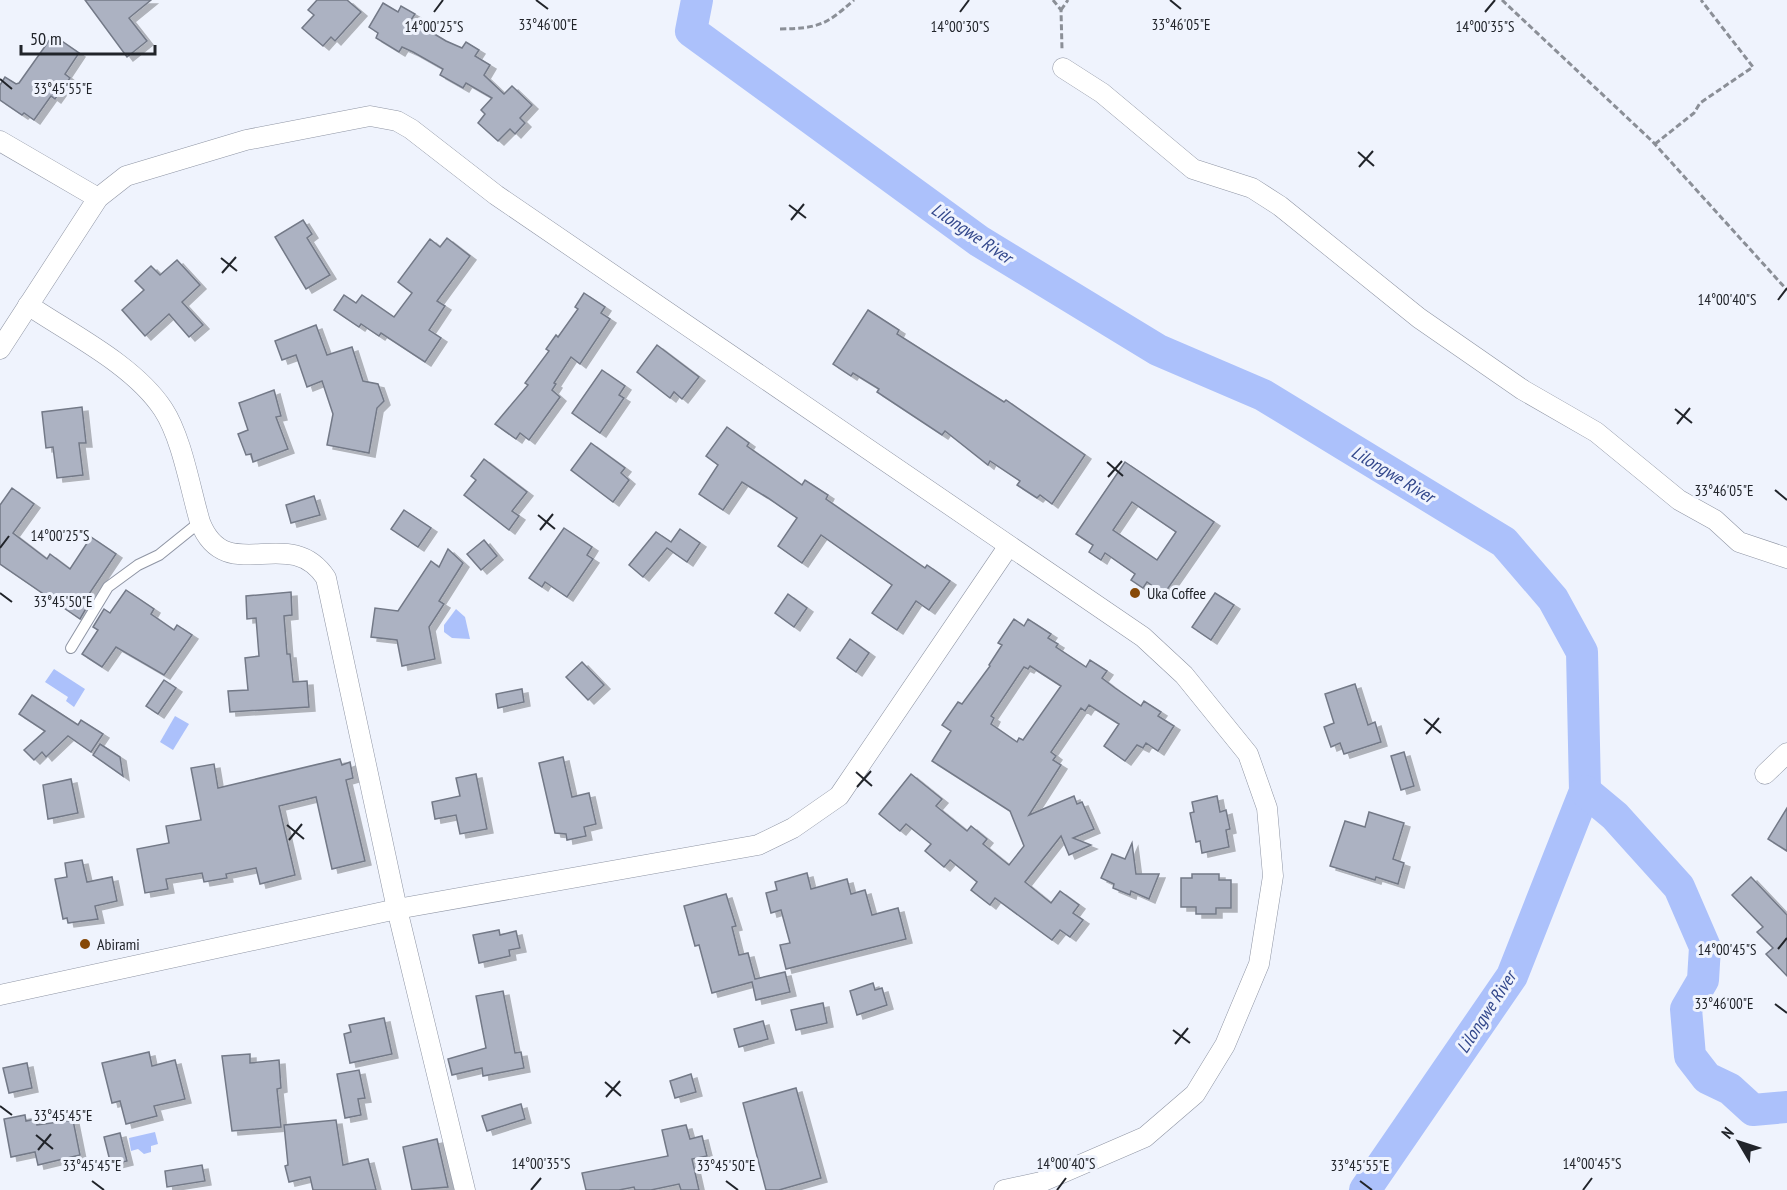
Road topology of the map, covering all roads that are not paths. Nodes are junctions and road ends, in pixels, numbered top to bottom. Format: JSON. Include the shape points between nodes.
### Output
{"nodes":[{"id":1,"x":1063,"y":68,"type":"road end"},
{"id":2,"x":0,"y":141,"type":"edge"},
{"id":3,"x":98,"y":198,"type":"junction"},
{"id":4,"x":28,"y":305,"type":"junction"},
{"id":5,"x":0,"y":349,"type":"edge"},
{"id":6,"x":200,"y":522,"type":"junction"},
{"id":7,"x":1008,"y":547,"type":"junction"},
{"id":8,"x":1787,"y":558,"type":"edge"},
{"id":9,"x":71,"y":648,"type":"dead end"},
{"id":10,"x":1787,"y":753,"type":"edge"},
{"id":11,"x":1765,"y":774,"type":"dead end"},
{"id":12,"x":397,"y":909,"type":"junction"},
{"id":13,"x":0,"y":995,"type":"edge"},
{"id":14,"x":465,"y":1190,"type":"edge"},
{"id":15,"x":1004,"y":1190,"type":"edge"}],
"edges":[{"from":1,"to":8,"type":"street","via":[[1102,93],[1193,169],[1252,188],[1280,206],[1419,318],[1514,384],[1596,432],[1679,500],[1715,520],[1739,542]]},
{"from":2,"to":3,"type":"street"},
{"from":3,"to":4,"type":"street"},
{"from":3,"to":7,"type":"street","via":[[126,176],[246,140],[355,117],[397,122]]},
{"from":4,"to":5,"type":"street"},
{"from":4,"to":6,"type":"street","via":[[131,374],[163,409],[173,428]]},
{"from":6,"to":9,"type":"lane","via":[[159,555],[108,587]]},
{"from":6,"to":12,"type":"street","via":[[205,536],[224,552],[294,554],[308,558],[326,578]]},
{"from":7,"to":12,"type":"street","via":[[839,795],[793,828],[758,845]]},
{"from":7,"to":15,"type":"street","via":[[1143,637],[1184,675],[1248,754],[1267,808],[1273,876],[1258,964],[1225,1045],[1195,1094],[1144,1137],[1041,1182]]},
{"from":10,"to":11,"type":"street"},
{"from":12,"to":13,"type":"street"},
{"from":12,"to":14,"type":"street"}]}
